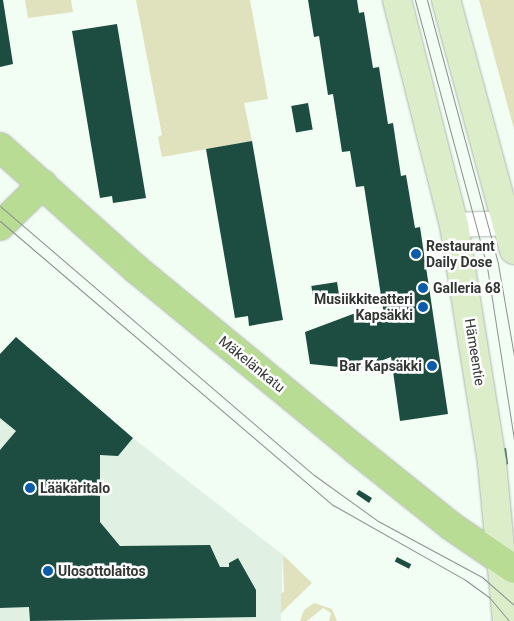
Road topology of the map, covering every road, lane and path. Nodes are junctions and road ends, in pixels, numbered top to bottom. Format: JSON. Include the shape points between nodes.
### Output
{"nodes":[{"id":1,"x":397,"y":0,"type":"edge"},
{"id":2,"x":446,"y":0,"type":"edge"},
{"id":3,"x":0,"y":147,"type":"edge"},
{"id":4,"x":43,"y":184,"type":"junction"},
{"id":5,"x":454,"y":225,"type":"junction"},
{"id":6,"x":0,"y":226,"type":"edge"},
{"id":7,"x":512,"y":233,"type":"edge"},
{"id":8,"x":508,"y":565,"type":"edge"},
{"id":9,"x":507,"y":621,"type":"edge"}],
"edges":[{"from":1,"to":5,"type":"main road","name":"Hämeentie"},
{"from":2,"to":7,"type":"main road"},
{"from":3,"to":4,"type":"main road","name":"Mäkelänkatu"},
{"from":4,"to":6,"type":"main road"},
{"from":4,"to":8,"type":"main road","name":"Mäkelänkatu","via":[[136,269],[355,449],[451,526]]},
{"from":5,"to":7,"type":"street"},
{"from":5,"to":8,"type":"main road","name":"Hämeentie"},
{"from":8,"to":9,"type":"main road","name":"Hämeentie"}]}
